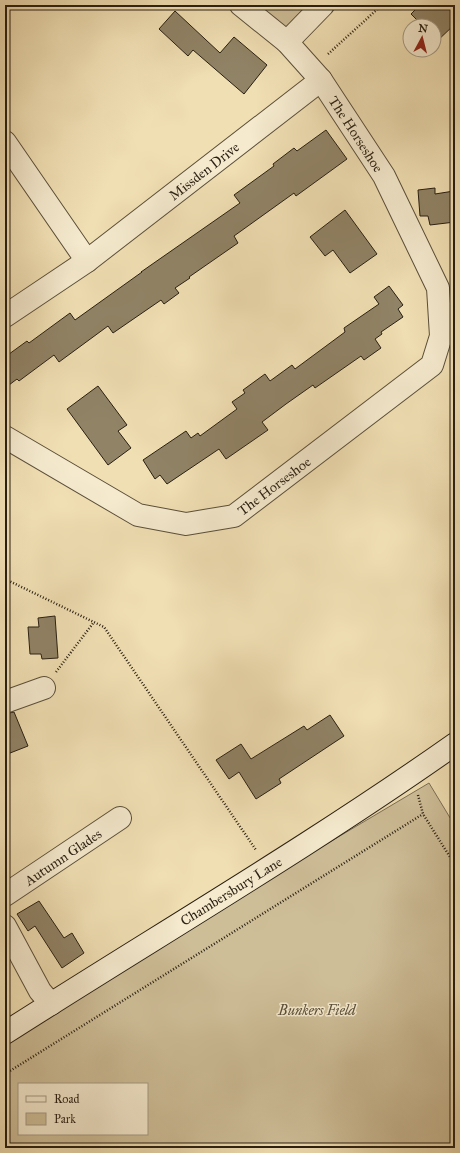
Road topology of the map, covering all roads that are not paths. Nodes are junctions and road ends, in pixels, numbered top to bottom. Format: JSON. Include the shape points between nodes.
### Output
{"nodes":[{"id":1,"x":241,"y":5,"type":"edge"},
{"id":2,"x":323,"y":5,"type":"edge"},
{"id":3,"x":287,"y":42,"type":"junction"},
{"id":4,"x":316,"y":75,"type":"junction"},
{"id":5,"x":5,"y":142,"type":"edge"},
{"id":6,"x":87,"y":261,"type":"junction"},
{"id":7,"x":446,"y":285,"type":"edge"},
{"id":8,"x":5,"y":316,"type":"edge"},
{"id":9,"x":5,"y":437,"type":"edge"},
{"id":10,"x":44,"y":688,"type":"road end"},
{"id":11,"x":5,"y":702,"type":"edge"},
{"id":12,"x":455,"y":744,"type":"edge"},
{"id":13,"x":120,"y":818,"type":"dead end"},
{"id":14,"x":5,"y":896,"type":"edge"},
{"id":15,"x":5,"y":926,"type":"edge"},
{"id":16,"x":51,"y":1004,"type":"junction"},
{"id":17,"x":5,"y":1033,"type":"edge"}],
"edges":[{"from":1,"to":3,"type":"street","name":"The Horseshoe"},
{"from":2,"to":3,"type":"street"},
{"from":3,"to":4,"type":"street","name":"The Horseshoe"},
{"from":4,"to":6,"type":"street","name":"Missden Drive"},
{"from":4,"to":7,"type":"street","name":"The Horseshoe","via":[[384,176]]},
{"from":5,"to":6,"type":"street"},
{"from":6,"to":8,"type":"street","name":"Missden Drive"},
{"from":7,"to":9,"type":"street","name":"The Horseshoe","via":[[441,336],[432,365],[234,516],[186,524],[138,515]]},
{"from":10,"to":11,"type":"street"},
{"from":12,"to":16,"type":"street","name":"Chambersbury Lane","via":[[269,868]]},
{"from":13,"to":14,"type":"street","name":"Autumn Glades"},
{"from":15,"to":16,"type":"street","via":[[40,991]]},
{"from":16,"to":17,"type":"street","name":"Chambersbury Lane"}]}
